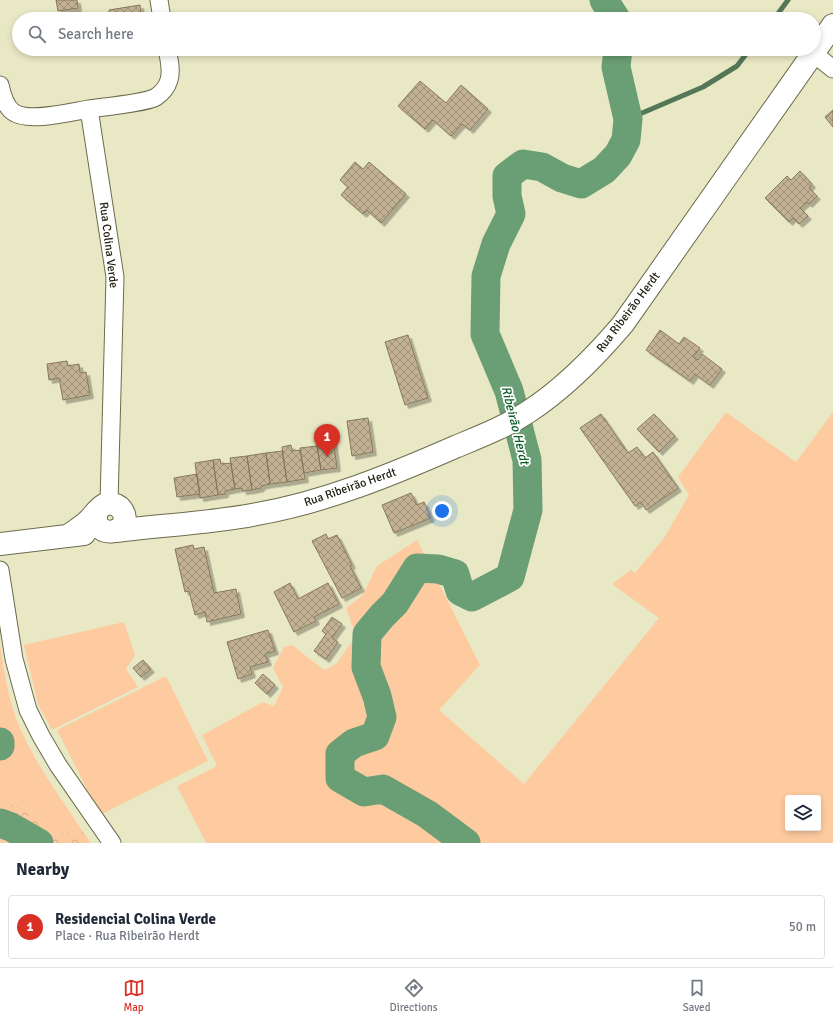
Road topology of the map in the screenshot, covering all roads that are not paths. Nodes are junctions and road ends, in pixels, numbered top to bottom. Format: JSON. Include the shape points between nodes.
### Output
{"nodes":[{"id":1,"x":159,"y":0,"type":"edge"},
{"id":2,"x":161,"y":12,"type":"edge"},
{"id":3,"x":833,"y":25,"type":"edge"},
{"id":4,"x":821,"y":42,"type":"edge"},
{"id":5,"x":168,"y":56,"type":"edge"},
{"id":6,"x":811,"y":56,"type":"edge"},
{"id":7,"x":817,"y":56,"type":"edge"},
{"id":8,"x":833,"y":69,"type":"edge"},
{"id":9,"x":0,"y":85,"type":"edge"},
{"id":10,"x":89,"y":109,"type":"junction"},
{"id":11,"x":109,"y":508,"type":"junction"},
{"id":12,"x":170,"y":524,"type":"junction"},
{"id":13,"x":112,"y":531,"type":"junction"},
{"id":14,"x":69,"y":535,"type":"junction"},
{"id":15,"x":0,"y":544,"type":"edge"},
{"id":16,"x":0,"y":570,"type":"edge"},
{"id":17,"x":112,"y":843,"type":"edge"}],
"edges":[{"from":1,"to":2,"type":"street"},
{"from":3,"to":4,"type":"street","name":"Rua Ribeirão Herdt"},
{"from":5,"to":10,"type":"street","via":[[169,79],[165,89],[155,97]]},
{"from":6,"to":12,"type":"street","name":"Rua Ribeirão Herdt","via":[[623,324],[606,345],[557,391],[506,425],[387,476],[300,504],[257,514]]},
{"from":7,"to":8,"type":"street"},
{"from":9,"to":10,"type":"street","via":[[5,103],[13,112],[25,117]]},
{"from":10,"to":11,"type":"street","name":"Rua Colina Verde","via":[[115,277]]},
{"from":11,"to":12,"type":"street","name":"Rua Ribeirão Herdt","via":[[142,519]]},
{"from":11,"to":13,"type":"street","via":[[123,512],[122,525]]},
{"from":11,"to":14,"type":"street","name":"Rua Ribeirão Herdt"},
{"from":12,"to":13,"type":"street","name":"Rua Ribeirão Herdt"},
{"from":13,"to":14,"type":"street","name":"Rua Ribeirão Herdt"},
{"from":14,"to":15,"type":"street","name":"Rua Ribeirão Herdt"},
{"from":16,"to":17,"type":"street","via":[[14,659],[28,710],[58,765]]}]}
